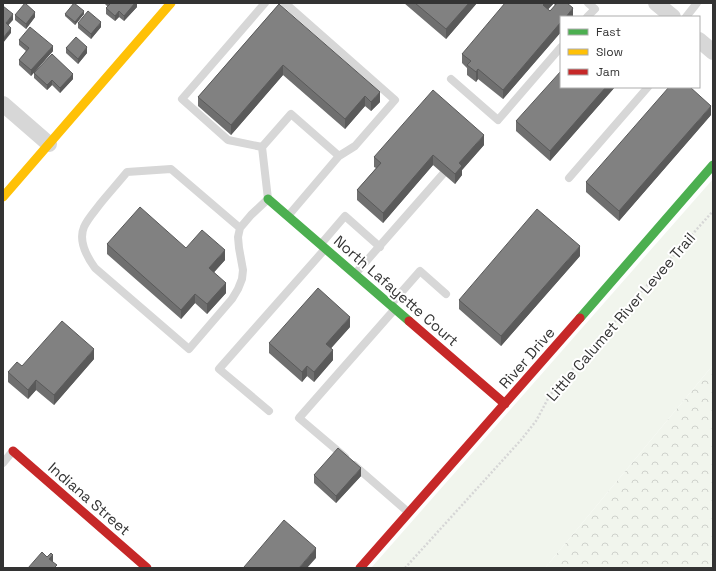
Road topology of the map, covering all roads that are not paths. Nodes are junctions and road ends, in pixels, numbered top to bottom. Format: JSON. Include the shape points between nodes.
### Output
{"nodes":[{"id":1,"x":171,"y":3,"type":"edge"},
{"id":2,"x":265,"y":3,"type":"edge"},
{"id":3,"x":285,"y":3,"type":"edge"},
{"id":4,"x":588,"y":3,"type":"edge"},
{"id":5,"x":656,"y":3,"type":"edge"},
{"id":6,"x":697,"y":3,"type":"edge"},
{"id":7,"x":588,"y":16,"type":"edge"},
{"id":8,"x":672,"y":16,"type":"edge"},
{"id":9,"x":687,"y":16,"type":"edge"},
{"id":10,"x":700,"y":41,"type":"edge"},
{"id":11,"x":560,"y":48,"type":"edge"},
{"id":12,"x":713,"y":52,"type":"edge"},
{"id":13,"x":451,"y":79,"type":"dead end"},
{"id":14,"x":647,"y":88,"type":"edge"},
{"id":15,"x":3,"y":104,"type":"edge"},
{"id":16,"x":49,"y":144,"type":"junction"},
{"id":17,"x":262,"y":147,"type":"junction"},
{"id":18,"x":339,"y":156,"type":"junction"},
{"id":19,"x":713,"y":165,"type":"edge"},
{"id":20,"x":450,"y":166,"type":"edge"},
{"id":21,"x":569,"y":178,"type":"dead end"},
{"id":22,"x":3,"y":197,"type":"edge"},
{"id":23,"x":268,"y":199,"type":"junction"},
{"id":24,"x":288,"y":216,"type":"junction"},
{"id":25,"x":240,"y":228,"type":"junction"},
{"id":26,"x":380,"y":246,"type":"junction"},
{"id":27,"x":323,"y":247,"type":"junction"},
{"id":28,"x":355,"y":275,"type":"junction"},
{"id":29,"x":446,"y":294,"type":"dead end"},
{"id":30,"x":392,"y":307,"type":"junction"},
{"id":31,"x":505,"y":404,"type":"junction"},
{"id":32,"x":269,"y":411,"type":"dead end"},
{"id":33,"x":13,"y":452,"type":"joint"},
{"id":34,"x":3,"y":463,"type":"edge"},
{"id":35,"x":409,"y":512,"type":"junction"},
{"id":36,"x":148,"y":568,"type":"edge"},
{"id":37,"x":360,"y":568,"type":"edge"}],
"edges":[{"from":1,"to":16,"type":"street"},
{"from":2,"to":17,"type":"lane","via":[[182,99],[228,140]]},
{"from":3,"to":18,"type":"lane","via":[[395,100],[354,146]]},
{"from":4,"to":7,"type":"lane","via":[[594,9]]},
{"from":5,"to":8,"type":"street"},
{"from":6,"to":9,"type":"lane"},
{"from":10,"to":12,"type":"street"},
{"from":11,"to":13,"type":"lane","via":[[498,120]]},
{"from":14,"to":21,"type":"lane"},
{"from":15,"to":16,"type":"street"},
{"from":16,"to":22,"type":"street"},
{"from":17,"to":18,"type":"lane","via":[[291,114]]},
{"from":17,"to":23,"type":"lane"},
{"from":18,"to":24,"type":"lane"},
{"from":19,"to":31,"type":"street","name":"River Drive"},
{"from":20,"to":26,"type":"lane"},
{"from":23,"to":24,"type":"street","name":"North Lafayette Court"},
{"from":23,"to":25,"type":"lane"},
{"from":24,"to":27,"type":"street","name":"North Lafayette Court"},
{"from":25,"to":25,"type":"lane","via":[[238,236],[242,279],[232,299],[189,349],[95,268],[89,260],[82,239],[83,228],[90,217],[127,172],[171,169]]},
{"from":26,"to":27,"type":"lane","via":[[344,216]]},
{"from":26,"to":28,"type":"lane"},
{"from":27,"to":28,"type":"street","name":"North Lafayette Court"},
{"from":27,"to":32,"type":"lane","via":[[219,369]]},
{"from":28,"to":30,"type":"street","name":"North Lafayette Court"},
{"from":29,"to":30,"type":"lane","via":[[420,271]]},
{"from":30,"to":31,"type":"street","name":"North Lafayette Court"},
{"from":30,"to":35,"type":"lane","via":[[299,418]]},
{"from":31,"to":35,"type":"street","name":"River Drive"},
{"from":33,"to":34,"type":"lane"},
{"from":33,"to":36,"type":"street","name":"Indiana Street"},
{"from":35,"to":37,"type":"street","name":"River Drive"}]}
